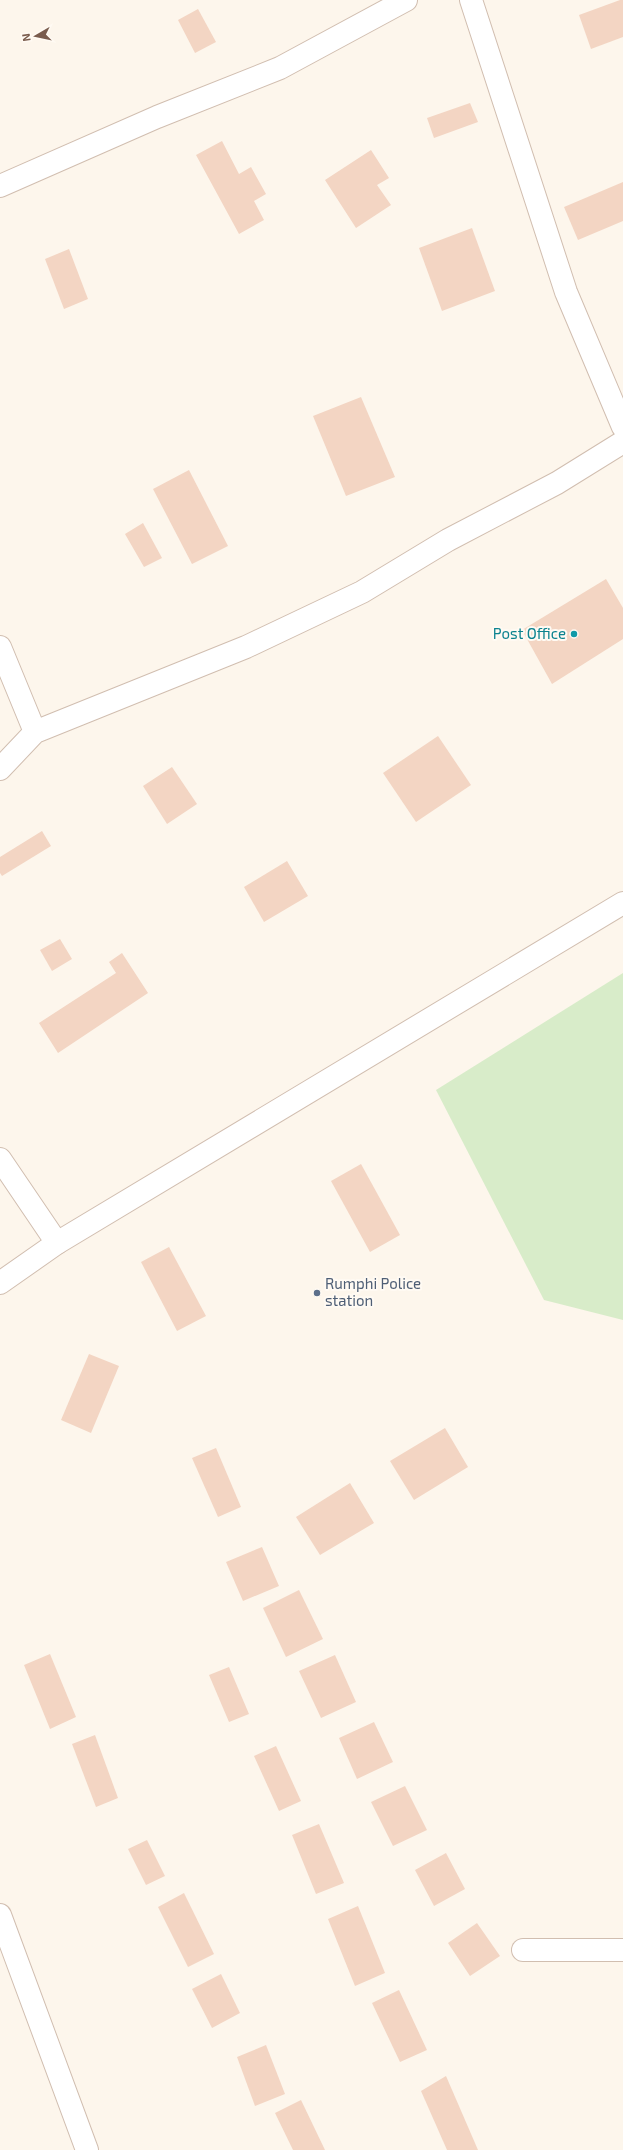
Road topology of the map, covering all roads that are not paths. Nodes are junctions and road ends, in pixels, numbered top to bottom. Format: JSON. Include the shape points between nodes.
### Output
{"nodes":[{"id":1,"x":406,"y":0,"type":"edge"},
{"id":2,"x":471,"y":0,"type":"edge"},
{"id":3,"x":0,"y":186,"type":"edge"},
{"id":4,"x":623,"y":427,"type":"edge"},
{"id":5,"x":623,"y":442,"type":"edge"},
{"id":6,"x":0,"y":647,"type":"edge"},
{"id":7,"x":35,"y":732,"type":"junction"},
{"id":8,"x":0,"y":769,"type":"edge"},
{"id":9,"x":623,"y":903,"type":"edge"},
{"id":10,"x":0,"y":1159,"type":"edge"},
{"id":11,"x":57,"y":1243,"type":"junction"},
{"id":12,"x":0,"y":1283,"type":"edge"},
{"id":13,"x":0,"y":1914,"type":"edge"},
{"id":14,"x":523,"y":1950,"type":"dead end"},
{"id":15,"x":623,"y":1950,"type":"edge"},
{"id":16,"x":87,"y":2150,"type":"edge"}],
"edges":[{"from":1,"to":3,"type":"street","via":[[280,68],[157,116]]},
{"from":2,"to":4,"type":"street","via":[[566,292]]},
{"from":5,"to":7,"type":"street","via":[[557,483],[448,540],[362,592],[246,647]]},
{"from":6,"to":7,"type":"street"},
{"from":7,"to":8,"type":"street"},
{"from":9,"to":11,"type":"street"},
{"from":10,"to":11,"type":"street"},
{"from":11,"to":12,"type":"street"},
{"from":13,"to":16,"type":"street"},
{"from":14,"to":15,"type":"street"}]}
